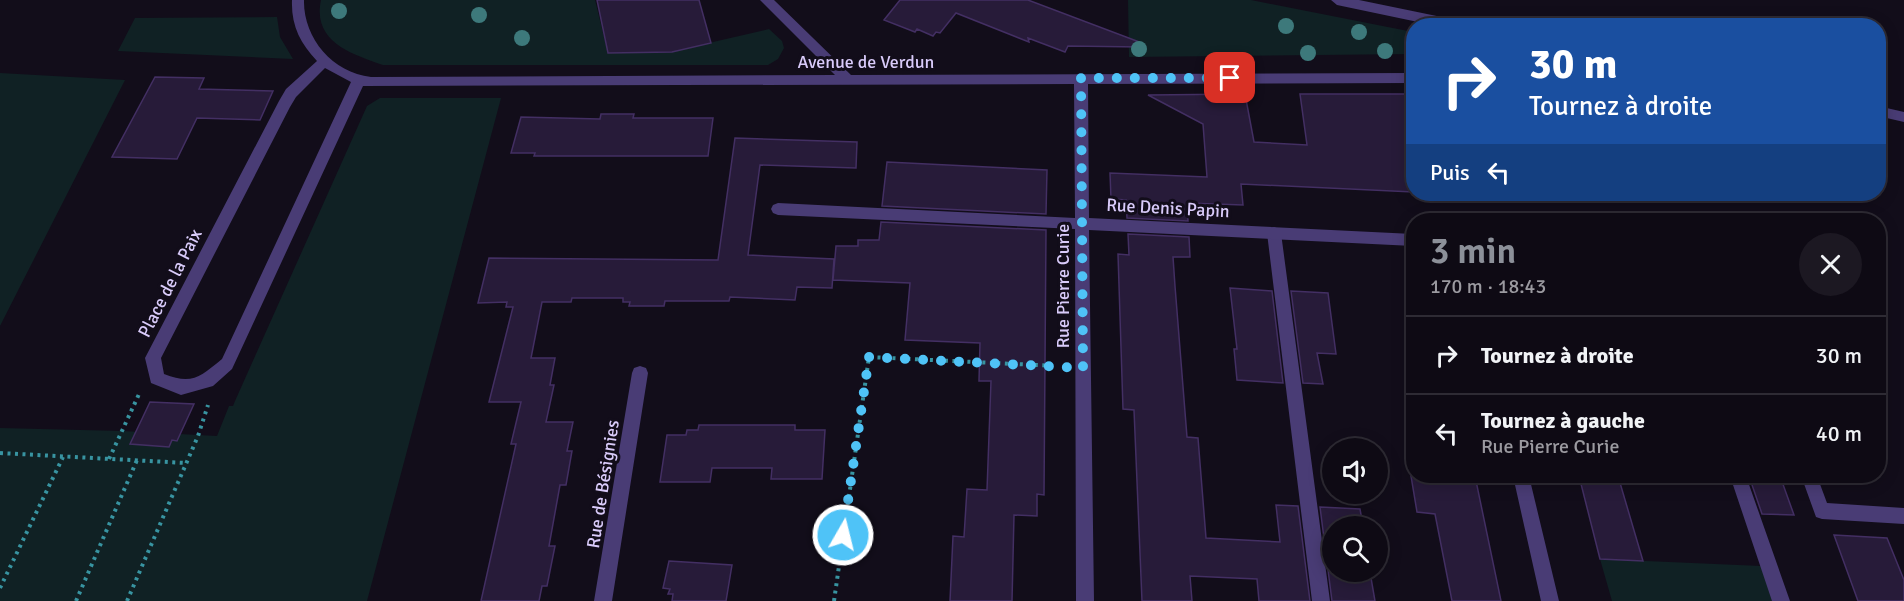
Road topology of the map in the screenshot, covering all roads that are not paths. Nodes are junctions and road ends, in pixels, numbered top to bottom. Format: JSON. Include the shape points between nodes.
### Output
{"nodes":[{"id":1,"x":298,"y":0,"type":"edge"},
{"id":2,"x":766,"y":0,"type":"edge"},
{"id":3,"x":1337,"y":0,"type":"edge"},
{"id":4,"x":1423,"y":18,"type":"edge"},
{"id":5,"x":325,"y":61,"type":"junction"},
{"id":6,"x":1081,"y":78,"type":"junction"},
{"id":7,"x":1406,"y":78,"type":"edge"},
{"id":8,"x":359,"y":80,"type":"junction"},
{"id":9,"x":848,"y":81,"type":"junction"},
{"id":10,"x":1886,"y":113,"type":"edge"},
{"id":11,"x":1904,"y":117,"type":"edge"},
{"id":12,"x":778,"y":209,"type":"dead end"},
{"id":13,"x":1082,"y":224,"type":"junction"},
{"id":14,"x":1274,"y":233,"type":"junction"},
{"id":15,"x":1406,"y":240,"type":"edge"},
{"id":16,"x":640,"y":373,"type":"dead end"},
{"id":17,"x":1523,"y":483,"type":"edge"},
{"id":18,"x":1740,"y":483,"type":"edge"},
{"id":19,"x":1812,"y":483,"type":"edge"},
{"id":20,"x":1904,"y":516,"type":"edge"},
{"id":21,"x":603,"y":601,"type":"edge"},
{"id":22,"x":1085,"y":601,"type":"edge"},
{"id":23,"x":1321,"y":601,"type":"edge"},
{"id":24,"x":1550,"y":601,"type":"edge"},
{"id":25,"x":1781,"y":601,"type":"edge"}],
"edges":[{"from":1,"to":5,"type":"street","name":"Avenue de Verdun","via":[[298,26]]},
{"from":2,"to":9,"type":"street"},
{"from":3,"to":4,"type":"street"},
{"from":5,"to":8,"type":"street","name":"Avenue de Verdun"},
{"from":5,"to":8,"type":"street","name":"Place de la Paix","via":[[291,93],[284,105],[153,358],[157,378],[181,388],[207,381],[227,364]]},
{"from":6,"to":7,"type":"street","name":"Avenue de Verdun"},
{"from":6,"to":9,"type":"street","name":"Avenue de Verdun"},
{"from":6,"to":13,"type":"street","name":"Rue Pierre Curie"},
{"from":8,"to":9,"type":"street","name":"Avenue de Verdun"},
{"from":10,"to":11,"type":"street"},
{"from":12,"to":13,"type":"street","name":"Rue Denis Papin"},
{"from":13,"to":14,"type":"street","name":"Rue Denis Papin"},
{"from":13,"to":22,"type":"street","name":"Rue Pierre Curie"},
{"from":14,"to":15,"type":"street","name":"Rue Denis Papin"},
{"from":14,"to":23,"type":"street"},
{"from":16,"to":21,"type":"street","name":"Rue de Bésignies"},
{"from":17,"to":24,"type":"street"},
{"from":18,"to":25,"type":"street"},
{"from":19,"to":20,"type":"street","via":[[1822,511]]}]}
